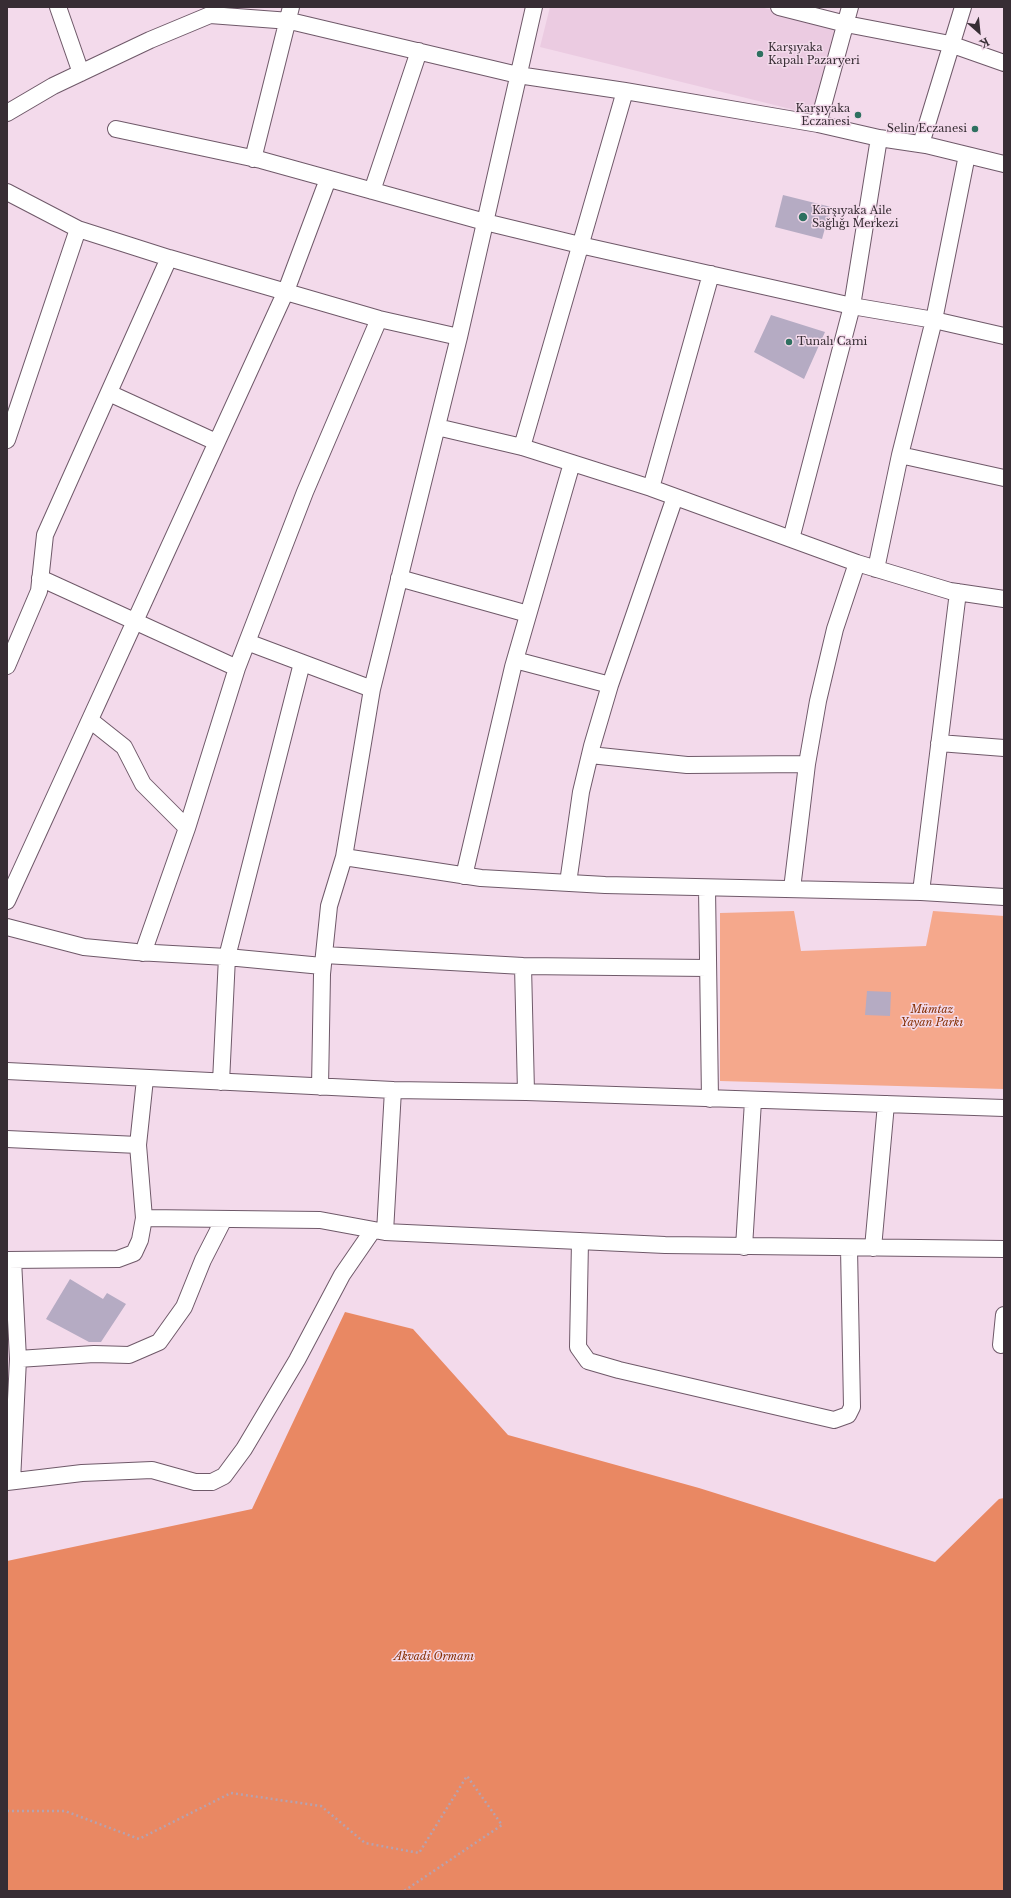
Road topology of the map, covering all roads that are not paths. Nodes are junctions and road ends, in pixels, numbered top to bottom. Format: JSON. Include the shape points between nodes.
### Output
{"nodes":[{"id":1,"x":58,"y":7,"type":"edge"},
{"id":2,"x":195,"y":7,"type":"edge"},
{"id":3,"x":534,"y":7,"type":"edge"},
{"id":4,"x":780,"y":7,"type":"edge"},
{"id":5,"x":850,"y":7,"type":"edge"},
{"id":6,"x":963,"y":7,"type":"edge"},
{"id":7,"x":290,"y":14,"type":"edge"},
{"id":8,"x":210,"y":15,"type":"junction"},
{"id":9,"x":846,"y":24,"type":"junction"},
{"id":10,"x":950,"y":44,"type":"junction"},
{"id":11,"x":419,"y":52,"type":"junction"},
{"id":12,"x":1004,"y":63,"type":"edge"},
{"id":13,"x":81,"y":73,"type":"junction"},
{"id":14,"x":518,"y":75,"type":"junction"},
{"id":15,"x":624,"y":90,"type":"junction"},
{"id":16,"x":7,"y":113,"type":"edge"},
{"id":17,"x":818,"y":124,"type":"junction"},
{"id":18,"x":116,"y":129,"type":"dead end"},
{"id":19,"x":880,"y":138,"type":"junction"},
{"id":20,"x":921,"y":144,"type":"junction"},
{"id":21,"x":967,"y":155,"type":"junction"},
{"id":22,"x":253,"y":158,"type":"junction"},
{"id":23,"x":1004,"y":164,"type":"edge"},
{"id":24,"x":328,"y":179,"type":"junction"},
{"id":25,"x":372,"y":191,"type":"junction"},
{"id":26,"x":7,"y":192,"type":"edge"},
{"id":27,"x":485,"y":222,"type":"junction"},
{"id":28,"x":78,"y":229,"type":"junction"},
{"id":29,"x":580,"y":245,"type":"junction"},
{"id":30,"x":169,"y":258,"type":"junction"},
{"id":31,"x":711,"y":274,"type":"junction"},
{"id":32,"x":286,"y":291,"type":"junction"},
{"id":33,"x":852,"y":306,"type":"junction"},
{"id":34,"x":379,"y":319,"type":"junction"},
{"id":35,"x":934,"y":320,"type":"junction"},
{"id":36,"x":1004,"y":336,"type":"edge"},
{"id":37,"x":459,"y":337,"type":"junction"},
{"id":38,"x":109,"y":393,"type":"junction"},
{"id":39,"x":438,"y":427,"type":"junction"},
{"id":40,"x":7,"y":440,"type":"edge"},
{"id":41,"x":216,"y":442,"type":"junction"},
{"id":42,"x":522,"y":447,"type":"junction"},
{"id":43,"x":900,"y":455,"type":"junction"},
{"id":44,"x":572,"y":463,"type":"junction"},
{"id":45,"x":1004,"y":478,"type":"edge"},
{"id":46,"x":651,"y":488,"type":"junction"},
{"id":47,"x":675,"y":497,"type":"junction"},
{"id":48,"x":790,"y":539,"type":"junction"},
{"id":49,"x":857,"y":564,"type":"junction"},
{"id":50,"x":876,"y":569,"type":"junction"},
{"id":51,"x":40,"y":578,"type":"junction"},
{"id":52,"x":400,"y":578,"type":"junction"},
{"id":53,"x":958,"y":592,"type":"junction"},
{"id":54,"x":1004,"y":599,"type":"edge"},
{"id":55,"x":528,"y":614,"type":"junction"},
{"id":56,"x":135,"y":622,"type":"junction"},
{"id":57,"x":247,"y":642,"type":"junction"},
{"id":58,"x":515,"y":660,"type":"junction"},
{"id":59,"x":302,"y":663,"type":"junction"},
{"id":60,"x":7,"y":666,"type":"edge"},
{"id":61,"x":237,"y":668,"type":"junction"},
{"id":62,"x":610,"y":685,"type":"junction"},
{"id":63,"x":372,"y":689,"type":"junction"},
{"id":64,"x":90,"y":720,"type":"junction"},
{"id":65,"x":940,"y":743,"type":"junction"},
{"id":66,"x":1004,"y":748,"type":"edge"},
{"id":67,"x":590,"y":755,"type":"junction"},
{"id":68,"x":807,"y":764,"type":"junction"},
{"id":69,"x":187,"y":828,"type":"junction"},
{"id":70,"x":344,"y":857,"type":"junction"},
{"id":71,"x":464,"y":876,"type":"junction"},
{"id":72,"x":568,"y":883,"type":"junction"},
{"id":73,"x":707,"y":888,"type":"junction"},
{"id":74,"x":792,"y":889,"type":"junction"},
{"id":75,"x":921,"y":892,"type":"junction"},
{"id":76,"x":1004,"y":897,"type":"edge"},
{"id":77,"x":7,"y":901,"type":"edge"},
{"id":78,"x":7,"y":927,"type":"edge"},
{"id":79,"x":143,"y":953,"type":"junction"},
{"id":80,"x":226,"y":957,"type":"junction"},
{"id":81,"x":323,"y":960,"type":"junction"},
{"id":82,"x":523,"y":966,"type":"junction"},
{"id":83,"x":707,"y":968,"type":"junction"},
{"id":84,"x":7,"y":1072,"type":"edge"},
{"id":85,"x":145,"y":1079,"type":"junction"},
{"id":86,"x":221,"y":1082,"type":"junction"},
{"id":87,"x":320,"y":1087,"type":"junction"},
{"id":88,"x":393,"y":1090,"type":"junction"},
{"id":89,"x":526,"y":1092,"type":"junction"},
{"id":90,"x":710,"y":1099,"type":"junction"},
{"id":91,"x":753,"y":1101,"type":"junction"},
{"id":92,"x":886,"y":1104,"type":"junction"},
{"id":93,"x":1004,"y":1108,"type":"edge"},
{"id":94,"x":7,"y":1139,"type":"edge"},
{"id":95,"x":138,"y":1146,"type":"junction"},
{"id":96,"x":144,"y":1218,"type":"junction"},
{"id":97,"x":224,"y":1219,"type":"junction"},
{"id":98,"x":379,"y":1231,"type":"junction"},
{"id":99,"x":580,"y":1241,"type":"junction"},
{"id":100,"x":744,"y":1247,"type":"junction"},
{"id":101,"x":849,"y":1248,"type":"junction"},
{"id":102,"x":873,"y":1248,"type":"junction"},
{"id":103,"x":1004,"y":1249,"type":"edge"},
{"id":104,"x":10,"y":1260,"type":"edge"},
{"id":105,"x":1004,"y":1315,"type":"edge"},
{"id":106,"x":1001,"y":1345,"type":"dead end"},
{"id":107,"x":18,"y":1359,"type":"junction"},
{"id":108,"x":10,"y":1482,"type":"edge"}],
"edges":[{"from":1,"to":13,"type":"street"},
{"from":2,"to":8,"type":"street"},
{"from":3,"to":14,"type":"street"},
{"from":4,"to":9,"type":"street"},
{"from":5,"to":9,"type":"street"},
{"from":6,"to":10,"type":"street"},
{"from":7,"to":8,"type":"street"},
{"from":7,"to":11,"type":"street"},
{"from":7,"to":22,"type":"street"},
{"from":8,"to":13,"type":"street"},
{"from":9,"to":10,"type":"street"},
{"from":9,"to":17,"type":"street"},
{"from":10,"to":12,"type":"street"},
{"from":10,"to":20,"type":"street"},
{"from":11,"to":14,"type":"street"},
{"from":11,"to":25,"type":"street"},
{"from":13,"to":16,"type":"street"},
{"from":14,"to":15,"type":"street"},
{"from":14,"to":27,"type":"street"},
{"from":15,"to":17,"type":"street"},
{"from":15,"to":29,"type":"street"},
{"from":17,"to":19,"type":"street"},
{"from":18,"to":22,"type":"street"},
{"from":19,"to":20,"type":"street"},
{"from":19,"to":33,"type":"street"},
{"from":20,"to":21,"type":"street"},
{"from":21,"to":23,"type":"street"},
{"from":21,"to":35,"type":"street"},
{"from":22,"to":24,"type":"street"},
{"from":24,"to":25,"type":"street"},
{"from":24,"to":32,"type":"street"},
{"from":25,"to":27,"type":"street"},
{"from":26,"to":28,"type":"street"},
{"from":27,"to":29,"type":"street"},
{"from":27,"to":37,"type":"street"},
{"from":28,"to":30,"type":"street"},
{"from":28,"to":40,"type":"street"},
{"from":29,"to":31,"type":"street"},
{"from":29,"to":42,"type":"street"},
{"from":30,"to":32,"type":"street"},
{"from":30,"to":38,"type":"street"},
{"from":31,"to":33,"type":"street"},
{"from":31,"to":46,"type":"street"},
{"from":32,"to":34,"type":"street"},
{"from":32,"to":41,"type":"street"},
{"from":33,"to":35,"type":"street"},
{"from":33,"to":48,"type":"street"},
{"from":34,"to":37,"type":"street"},
{"from":34,"to":57,"type":"street","via":[[305,492]]},
{"from":35,"to":36,"type":"street"},
{"from":35,"to":43,"type":"street"},
{"from":37,"to":39,"type":"street"},
{"from":38,"to":41,"type":"street"},
{"from":38,"to":51,"type":"street","via":[[45,535]]},
{"from":39,"to":42,"type":"street"},
{"from":39,"to":52,"type":"street"},
{"from":41,"to":56,"type":"street"},
{"from":42,"to":44,"type":"street"},
{"from":43,"to":45,"type":"street"},
{"from":43,"to":50,"type":"street"},
{"from":44,"to":46,"type":"street"},
{"from":44,"to":55,"type":"street"},
{"from":46,"to":47,"type":"street"},
{"from":47,"to":48,"type":"street"},
{"from":47,"to":62,"type":"street"},
{"from":48,"to":49,"type":"street"},
{"from":49,"to":50,"type":"street"},
{"from":49,"to":68,"type":"street","via":[[836,629],[818,701]]},
{"from":50,"to":53,"type":"street"},
{"from":51,"to":56,"type":"street"},
{"from":51,"to":60,"type":"street","via":[[39,591]]},
{"from":52,"to":55,"type":"street"},
{"from":52,"to":63,"type":"street"},
{"from":53,"to":54,"type":"street"},
{"from":53,"to":65,"type":"street"},
{"from":55,"to":58,"type":"street"},
{"from":56,"to":61,"type":"street"},
{"from":56,"to":64,"type":"street"},
{"from":57,"to":59,"type":"street"},
{"from":57,"to":61,"type":"street"},
{"from":58,"to":62,"type":"street"},
{"from":58,"to":71,"type":"street"},
{"from":59,"to":63,"type":"street"},
{"from":59,"to":80,"type":"street"},
{"from":61,"to":69,"type":"street"},
{"from":62,"to":67,"type":"street"},
{"from":63,"to":70,"type":"street"},
{"from":64,"to":69,"type":"street","via":[[124,748],[143,784]]},
{"from":64,"to":77,"type":"street"},
{"from":65,"to":66,"type":"street"},
{"from":65,"to":75,"type":"street"},
{"from":67,"to":68,"type":"street","via":[[687,765]]},
{"from":67,"to":72,"type":"street","via":[[580,792]]},
{"from":68,"to":74,"type":"street"},
{"from":69,"to":79,"type":"street"},
{"from":70,"to":71,"type":"street"},
{"from":70,"to":81,"type":"street","via":[[329,906]]},
{"from":71,"to":72,"type":"street"},
{"from":72,"to":73,"type":"street"},
{"from":73,"to":74,"type":"street"},
{"from":73,"to":83,"type":"street"},
{"from":74,"to":75,"type":"street"},
{"from":75,"to":76,"type":"street"},
{"from":78,"to":79,"type":"street","via":[[84,947]]},
{"from":79,"to":80,"type":"street"},
{"from":80,"to":81,"type":"street"},
{"from":80,"to":86,"type":"street"},
{"from":81,"to":82,"type":"street"},
{"from":81,"to":87,"type":"street"},
{"from":82,"to":83,"type":"street"},
{"from":82,"to":89,"type":"street"},
{"from":83,"to":90,"type":"street"},
{"from":84,"to":85,"type":"street"},
{"from":85,"to":86,"type":"street"},
{"from":85,"to":95,"type":"street"},
{"from":86,"to":87,"type":"street"},
{"from":87,"to":88,"type":"street"},
{"from":88,"to":89,"type":"street"},
{"from":88,"to":98,"type":"street"},
{"from":89,"to":90,"type":"street"},
{"from":90,"to":91,"type":"street"},
{"from":91,"to":92,"type":"street"},
{"from":91,"to":100,"type":"street"},
{"from":92,"to":93,"type":"street"},
{"from":92,"to":102,"type":"street"},
{"from":94,"to":95,"type":"street"},
{"from":95,"to":96,"type":"street"},
{"from":96,"to":97,"type":"street"},
{"from":96,"to":104,"type":"street","via":[[140,1240],[134,1253],[118,1259]]},
{"from":97,"to":98,"type":"street","via":[[320,1220]]},
{"from":97,"to":107,"type":"street","via":[[184,1306],[160,1342],[129,1355],[94,1354]]},
{"from":98,"to":99,"type":"street"},
{"from":98,"to":108,"type":"street","via":[[342,1275],[297,1360],[244,1449],[224,1476],[212,1482],[195,1482],[152,1470],[82,1473]]},
{"from":99,"to":100,"type":"street"},
{"from":99,"to":101,"type":"street","via":[[578,1347],[588,1361],[834,1420],[848,1415],[852,1408]]},
{"from":100,"to":101,"type":"street"},
{"from":101,"to":102,"type":"street"},
{"from":102,"to":103,"type":"street"},
{"from":104,"to":107,"type":"street"},
{"from":105,"to":106,"type":"street"},
{"from":107,"to":108,"type":"street"}]}
